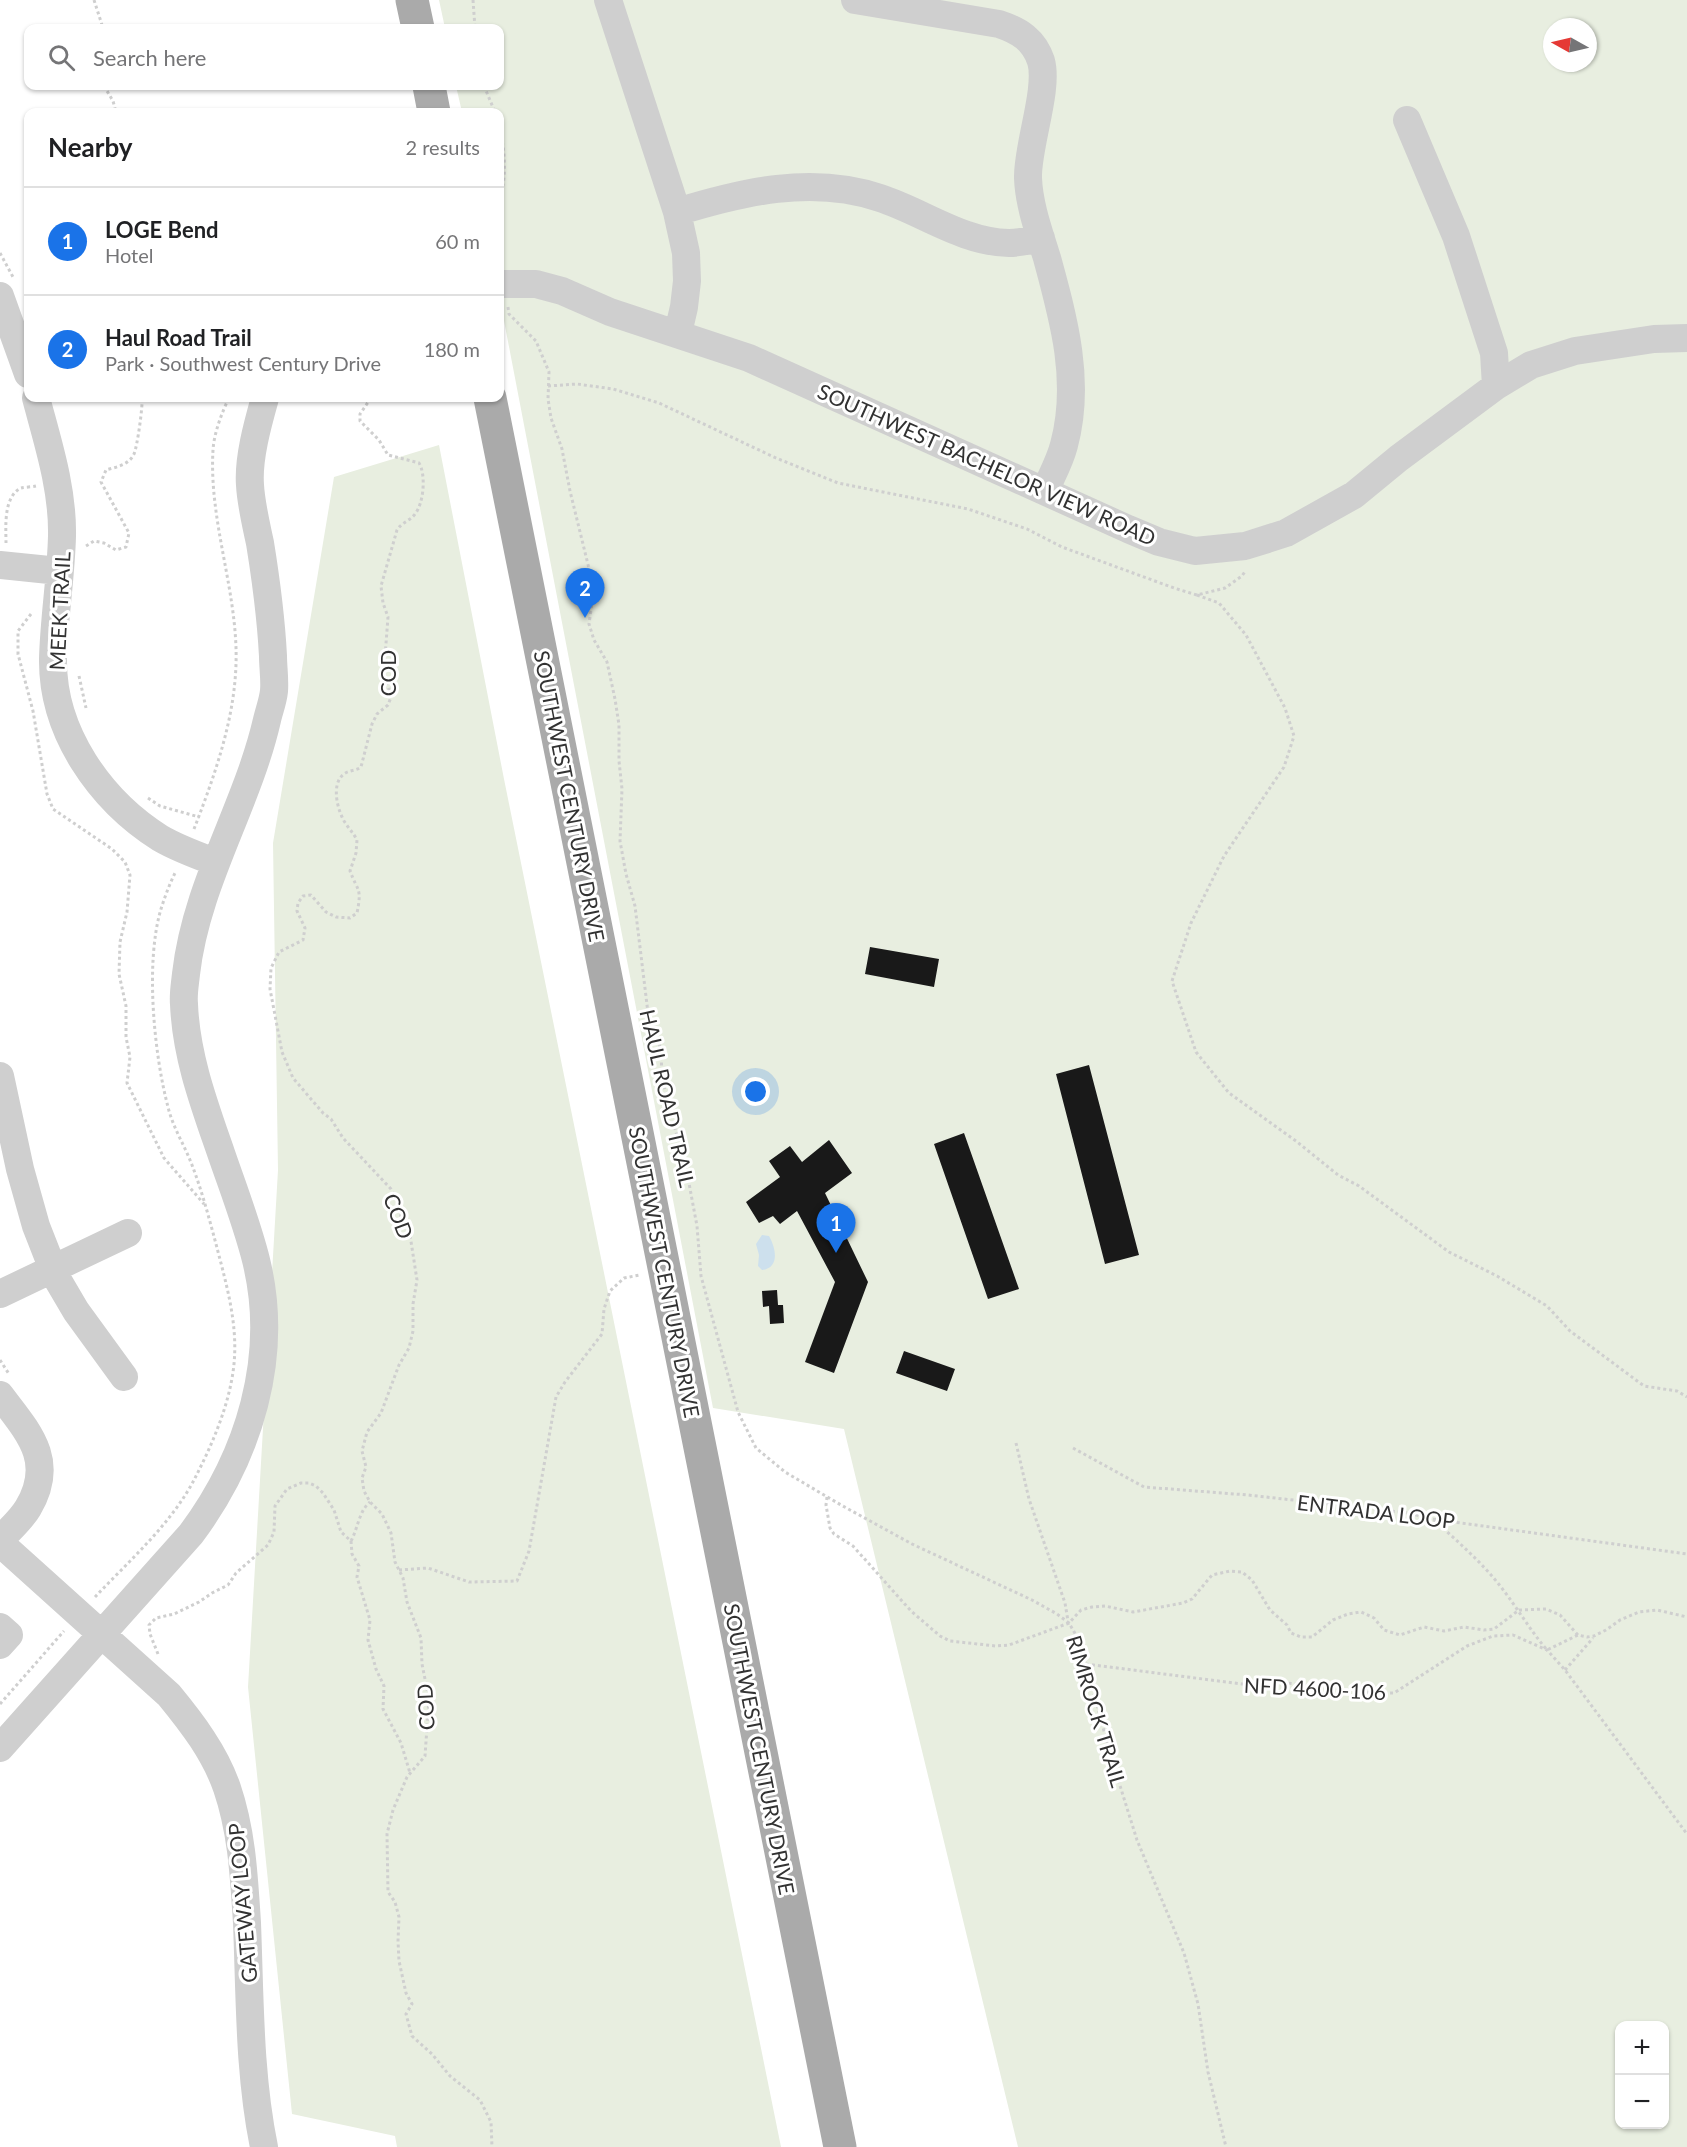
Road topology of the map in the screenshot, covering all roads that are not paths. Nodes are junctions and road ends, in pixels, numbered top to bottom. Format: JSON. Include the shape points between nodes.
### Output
{"nodes":[{"id":1,"x":412,"y":0,"type":"edge"},
{"id":2,"x":608,"y":0,"type":"edge"},
{"id":3,"x":855,"y":0,"type":"edge"},
{"id":4,"x":417,"y":24,"type":"edge"},
{"id":5,"x":430,"y":90,"type":"edge"},
{"id":6,"x":433,"y":108,"type":"edge"},
{"id":7,"x":1407,"y":120,"type":"dead end"},
{"id":8,"x":677,"y":212,"type":"junction"},
{"id":9,"x":1041,"y":238,"type":"junction"},
{"id":10,"x":504,"y":283,"type":"edge"},
{"id":11,"x":0,"y":296,"type":"edge"},
{"id":12,"x":678,"y":333,"type":"junction"},
{"id":13,"x":1687,"y":338,"type":"edge"},
{"id":14,"x":24,"y":363,"type":"edge"},
{"id":15,"x":1496,"y":386,"type":"junction"},
{"id":16,"x":37,"y":402,"type":"edge"},
{"id":17,"x":265,"y":402,"type":"edge"},
{"id":18,"x":491,"y":402,"type":"edge"},
{"id":19,"x":1045,"y":491,"type":"junction"},
{"id":20,"x":3,"y":566,"type":"edge"},
{"id":21,"x":58,"y":581,"type":"junction"},
{"id":22,"x":214,"y":862,"type":"junction"},
{"id":23,"x":0,"y":1076,"type":"edge"},
{"id":24,"x":128,"y":1233,"type":"dead end"},
{"id":25,"x":52,"y":1269,"type":"junction"},
{"id":26,"x":0,"y":1294,"type":"edge"},
{"id":27,"x":124,"y":1377,"type":"dead end"},
{"id":28,"x":0,"y":1395,"type":"edge"},
{"id":29,"x":0,"y":1542,"type":"edge"},
{"id":30,"x":0,"y":1627,"type":"edge"},
{"id":31,"x":102,"y":1634,"type":"junction"},
{"id":32,"x":0,"y":1645,"type":"edge"},
{"id":33,"x":0,"y":1748,"type":"edge"},
{"id":34,"x":264,"y":2147,"type":"edge"},
{"id":35,"x":840,"y":2147,"type":"edge"}],
"edges":[{"from":1,"to":4,"type":"main road"},
{"from":2,"to":8,"type":"street"},
{"from":3,"to":9,"type":"street","via":[[999,24],[1017,30],[1033,42],[1041,63],[1042,82],[1028,178]]},
{"from":5,"to":6,"type":"main road"},
{"from":7,"to":15,"type":"street","via":[[1456,236],[1494,353]]},
{"from":8,"to":9,"type":"street","via":[[785,187],[846,190],[878,197],[964,235],[1010,243]]},
{"from":8,"to":12,"type":"street","via":[[687,281]]},
{"from":9,"to":19,"type":"street","via":[[1065,324],[1072,393],[1064,448]]},
{"from":10,"to":12,"type":"street","name":"SOUTHWEST BACHELOR VIEW ROAD","via":[[536,284],[562,291],[610,312]]},
{"from":11,"to":14,"type":"street"},
{"from":12,"to":19,"type":"street","name":"SOUTHWEST BACHELOR VIEW ROAD","via":[[749,358]]},
{"from":13,"to":15,"type":"street","name":"SOUTHWEST BACHELOR VIEW ROAD","via":[[1575,351],[1531,365]]},
{"from":15,"to":19,"type":"street","name":"SOUTHWEST BACHELOR VIEW ROAD","via":[[1354,495],[1286,533],[1245,546],[1195,551],[1159,542]]},
{"from":16,"to":21,"type":"street","name":"MEEK TRAIL","via":[[58,483],[62,535]]},
{"from":17,"to":22,"type":"street","via":[[256,429],[249,483],[265,574],[274,691],[260,750]]},
{"from":18,"to":35,"type":"main road","name":"SOUTHWEST CENTURY DRIVE"},
{"from":20,"to":21,"type":"street"},
{"from":21,"to":22,"type":"street","name":"MEEK TRAIL","via":[[53,661],[60,713],[84,764],[116,805],[161,838]]},
{"from":22,"to":31,"type":"street","via":[[189,950],[183,1001],[200,1094],[256,1261],[263,1307],[260,1380],[242,1447],[211,1508]]},
{"from":23,"to":25,"type":"street","via":[[20,1169]]},
{"from":24,"to":25,"type":"street"},
{"from":25,"to":26,"type":"street"},
{"from":25,"to":27,"type":"street","via":[[75,1311]]},
{"from":28,"to":29,"type":"street","via":[[40,1458],[40,1484],[27,1510]]},
{"from":29,"to":31,"type":"street","name":"GATEWAY LOOP"},
{"from":30,"to":32,"type":"street","via":[[9,1635]]},
{"from":31,"to":33,"type":"street"},
{"from":31,"to":34,"type":"street","name":"GATEWAY LOOP","via":[[175,1702],[211,1753],[226,1785],[239,1828],[244,1869],[254,2078]]}]}
